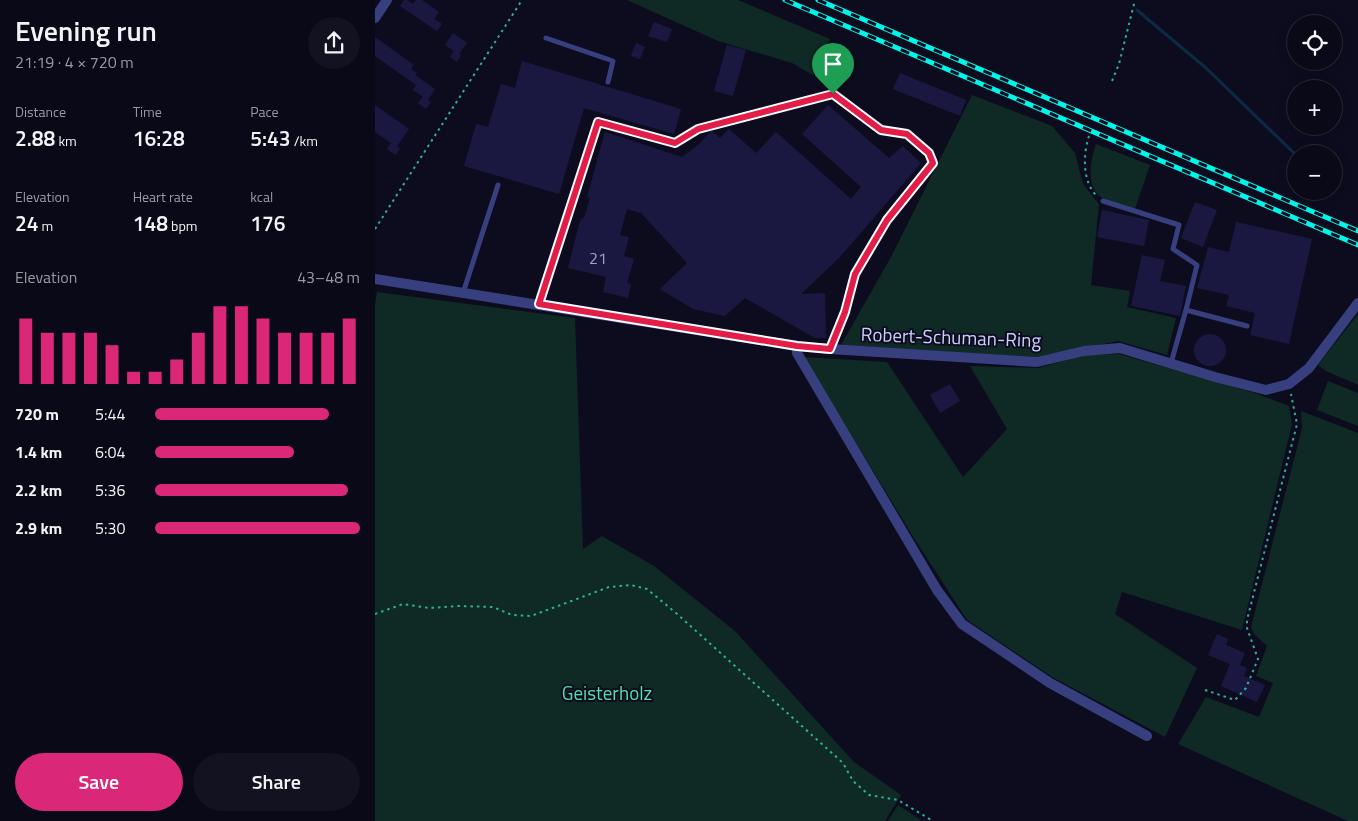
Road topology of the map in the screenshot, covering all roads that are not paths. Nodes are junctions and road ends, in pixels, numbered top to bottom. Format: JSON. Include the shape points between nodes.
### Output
{"nodes":[{"id":1,"x":387,"y":0,"type":"edge"},
{"id":2,"x":375,"y":18,"type":"edge"},
{"id":3,"x":545,"y":38,"type":"dead end"},
{"id":4,"x":607,"y":82,"type":"dead end"},
{"id":5,"x":498,"y":185,"type":"dead end"},
{"id":6,"x":1103,"y":201,"type":"road end"},
{"id":7,"x":375,"y":279,"type":"edge"},
{"id":8,"x":463,"y":293,"type":"junction"},
{"id":9,"x":1358,"y":303,"type":"edge"},
{"id":10,"x":539,"y":304,"type":"junction"},
{"id":11,"x":1186,"y":310,"type":"junction"},
{"id":12,"x":1247,"y":326,"type":"dead end"},
{"id":13,"x":797,"y":346,"type":"junction"},
{"id":14,"x":830,"y":349,"type":"junction"},
{"id":15,"x":1171,"y":364,"type":"junction"},
{"id":16,"x":1147,"y":736,"type":"dead end"}],
"edges":[{"from":1,"to":2,"type":"street"},
{"from":3,"to":4,"type":"lane","via":[[613,61]]},
{"from":5,"to":8,"type":"lane"},
{"from":6,"to":11,"type":"lane","via":[[1179,225],[1173,249],[1197,265]]},
{"from":7,"to":8,"type":"street","name":"Robert-Schuman-Ring"},
{"from":8,"to":10,"type":"street","name":"Robert-Schuman-Ring"},
{"from":9,"to":15,"type":"street","name":"Robert-Schuman-Ring","via":[[1309,368],[1289,384],[1266,390]]},
{"from":10,"to":13,"type":"street","name":"Robert-Schuman-Ring"},
{"from":10,"to":14,"type":"lane","via":[[598,122],[675,143],[698,129],[833,94],[881,130],[907,134],[929,153],[933,163],[887,220],[855,274],[845,312]]},
{"from":11,"to":12,"type":"lane"},
{"from":11,"to":15,"type":"lane"},
{"from":13,"to":14,"type":"street","name":"Robert-Schuman-Ring"},
{"from":13,"to":16,"type":"street","via":[[797,353],[937,590],[963,624],[1050,683]]},
{"from":14,"to":15,"type":"street","name":"Robert-Schuman-Ring","via":[[1037,362],[1084,351],[1120,348]]}]}
